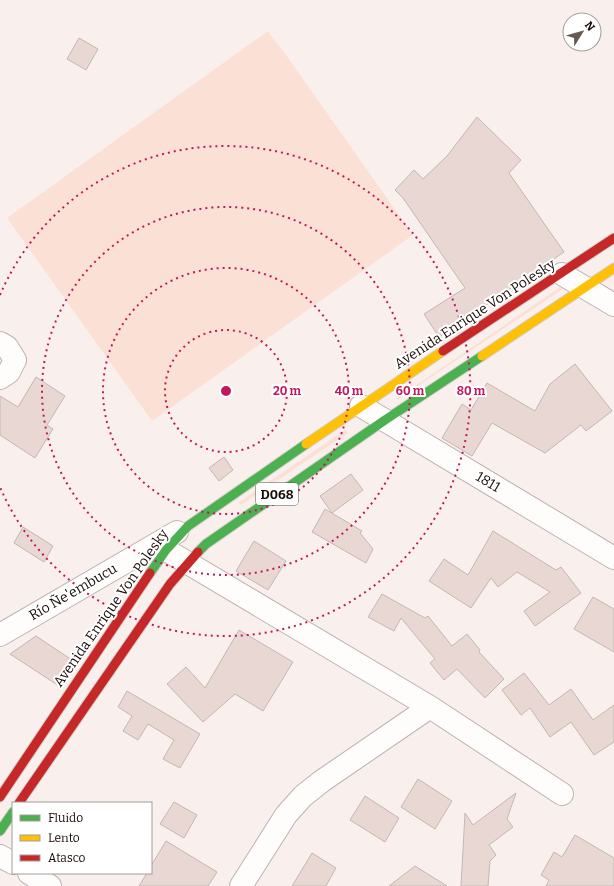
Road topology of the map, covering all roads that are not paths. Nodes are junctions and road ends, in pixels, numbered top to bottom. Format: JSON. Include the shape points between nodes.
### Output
{"nodes":[{"id":1,"x":614,"y":238,"type":"edge"},
{"id":2,"x":614,"y":268,"type":"edge"},
{"id":3,"x":562,"y":274,"type":"junction"},
{"id":4,"x":585,"y":288,"type":"junction"},
{"id":5,"x":614,"y":305,"type":"edge"},
{"id":6,"x":0,"y":343,"type":"edge"},
{"id":7,"x":0,"y":378,"type":"edge"},
{"id":8,"x":361,"y":406,"type":"junction"},
{"id":9,"x":385,"y":420,"type":"junction"},
{"id":10,"x":188,"y":526,"type":"junction"},
{"id":11,"x":166,"y":550,"type":"junction"},
{"id":12,"x":614,"y":558,"type":"edge"},
{"id":13,"x":187,"y":563,"type":"junction"},
{"id":14,"x":5,"y":626,"type":"edge"},
{"id":15,"x":430,"y":707,"type":"junction"},
{"id":16,"x":562,"y":794,"type":"dead end"},
{"id":17,"x":0,"y":796,"type":"edge"},
{"id":18,"x":20,"y":802,"type":"edge"},
{"id":19,"x":12,"y":813,"type":"edge"},
{"id":20,"x":0,"y":831,"type":"edge"},
{"id":21,"x":0,"y":856,"type":"edge"},
{"id":22,"x":12,"y":862,"type":"edge"},
{"id":23,"x":31,"y":874,"type":"edge"},
{"id":24,"x":50,"y":886,"type":"edge"},
{"id":25,"x":241,"y":886,"type":"edge"}],
"edges":[{"from":1,"to":3,"type":"main road","name":"Avenida Enrique Von Polesky","number":"D068"},
{"from":2,"to":4,"type":"main road","number":"D068"},
{"from":3,"to":4,"type":"street"},
{"from":3,"to":8,"type":"main road","name":"Avenida Enrique Von Polesky","number":"D068"},
{"from":4,"to":5,"type":"street"},
{"from":4,"to":9,"type":"main road","number":"D068"},
{"from":6,"to":7,"type":"street","via":[[15,360],[9,372]]},
{"from":8,"to":9,"type":"street","name":"1811"},
{"from":8,"to":10,"type":"main road","name":"Avenida Enrique Von Polesky","number":"D068"},
{"from":9,"to":12,"type":"street","name":"1811"},
{"from":9,"to":13,"type":"main road","number":"D068","via":[[247,514],[206,544]]},
{"from":10,"to":11,"type":"main road","name":"Avenida Enrique Von Polesky","number":"D068"},
{"from":10,"to":14,"type":"street","name":"Río Ñe'embucu"},
{"from":11,"to":13,"type":"street"},
{"from":11,"to":17,"type":"main road","name":"Avenida Enrique Von Polesky","number":"D068"},
{"from":13,"to":15,"type":"street"},
{"from":13,"to":18,"type":"main road","number":"D068"},
{"from":15,"to":16,"type":"street"},
{"from":15,"to":25,"type":"street","via":[[303,796],[286,816]]},
{"from":19,"to":20,"type":"main road"},
{"from":21,"to":22,"type":"street"},
{"from":23,"to":24,"type":"street"}]}
